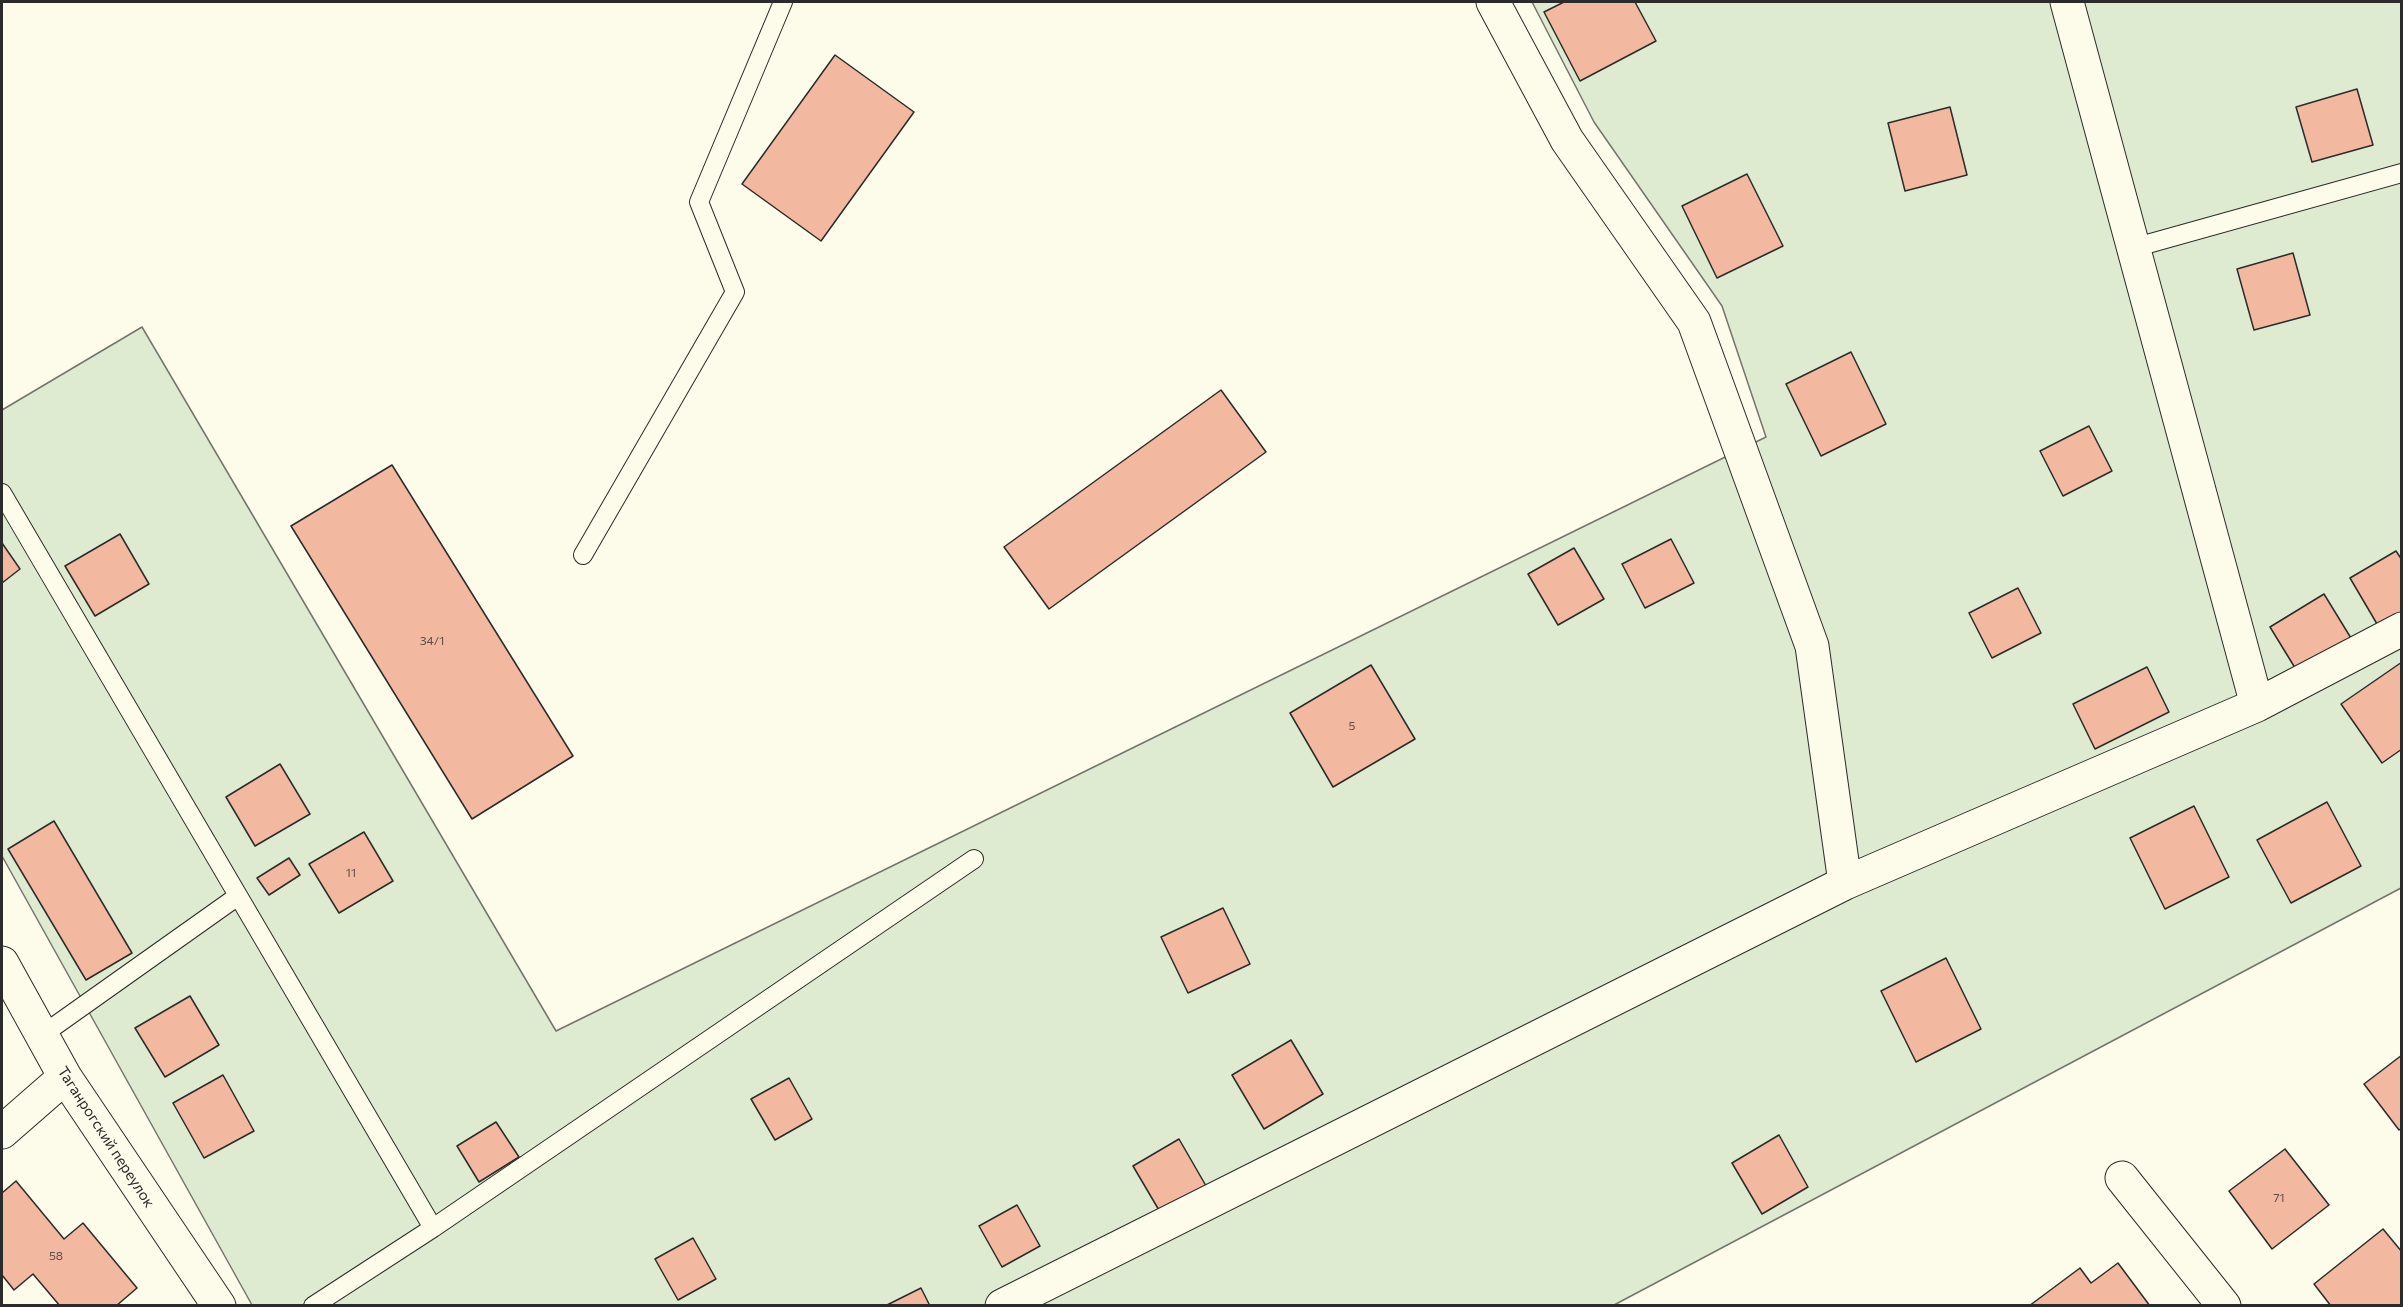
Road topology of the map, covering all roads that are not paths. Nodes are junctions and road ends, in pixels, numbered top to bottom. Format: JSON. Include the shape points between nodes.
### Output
{"nodes":[{"id":1,"x":783,"y":2,"type":"edge"},
{"id":2,"x":1493,"y":2,"type":"edge"},
{"id":3,"x":2067,"y":2,"type":"edge"},
{"id":4,"x":2402,"y":173,"type":"edge"},
{"id":5,"x":2133,"y":248,"type":"junction"},
{"id":6,"x":2,"y":493,"type":"edge"},
{"id":7,"x":583,"y":555,"type":"dead end"},
{"id":8,"x":2402,"y":629,"type":"edge"},
{"id":9,"x":2258,"y":705,"type":"junction"},
{"id":10,"x":974,"y":859,"type":"dead end"},
{"id":11,"x":1845,"y":883,"type":"junction"},
{"id":12,"x":238,"y":896,"type":"junction"},
{"id":13,"x":2,"y":963,"type":"edge"},
{"id":14,"x":42,"y":1035,"type":"junction"},
{"id":15,"x":65,"y":1077,"type":"junction"},
{"id":16,"x":2,"y":1132,"type":"edge"},
{"id":17,"x":2122,"y":1178,"type":"dead end"},
{"id":18,"x":433,"y":1228,"type":"junction"},
{"id":19,"x":219,"y":1305,"type":"edge"},
{"id":20,"x":313,"y":1305,"type":"edge"},
{"id":21,"x":1002,"y":1305,"type":"edge"},
{"id":22,"x":2224,"y":1305,"type":"edge"}],
"edges":[{"from":1,"to":7,"type":"lane","via":[[699,202],[735,291]]},
{"from":2,"to":11,"type":"street","via":[[1567,140],[1694,322],[1812,646]]},
{"from":3,"to":5,"type":"street"},
{"from":4,"to":5,"type":"lane"},
{"from":5,"to":9,"type":"street"},
{"from":6,"to":12,"type":"lane"},
{"from":8,"to":9,"type":"street"},
{"from":9,"to":11,"type":"street"},
{"from":10,"to":18,"type":"lane"},
{"from":11,"to":21,"type":"street"},
{"from":12,"to":14,"type":"lane"},
{"from":12,"to":18,"type":"lane"},
{"from":13,"to":14,"type":"street","name":"Таганрогский переулок"},
{"from":14,"to":15,"type":"street","name":"Таганрогский переулок"},
{"from":15,"to":16,"type":"street"},
{"from":15,"to":19,"type":"street","name":"Таганрогский переулок"},
{"from":17,"to":22,"type":"street"},
{"from":18,"to":20,"type":"lane"}]}
